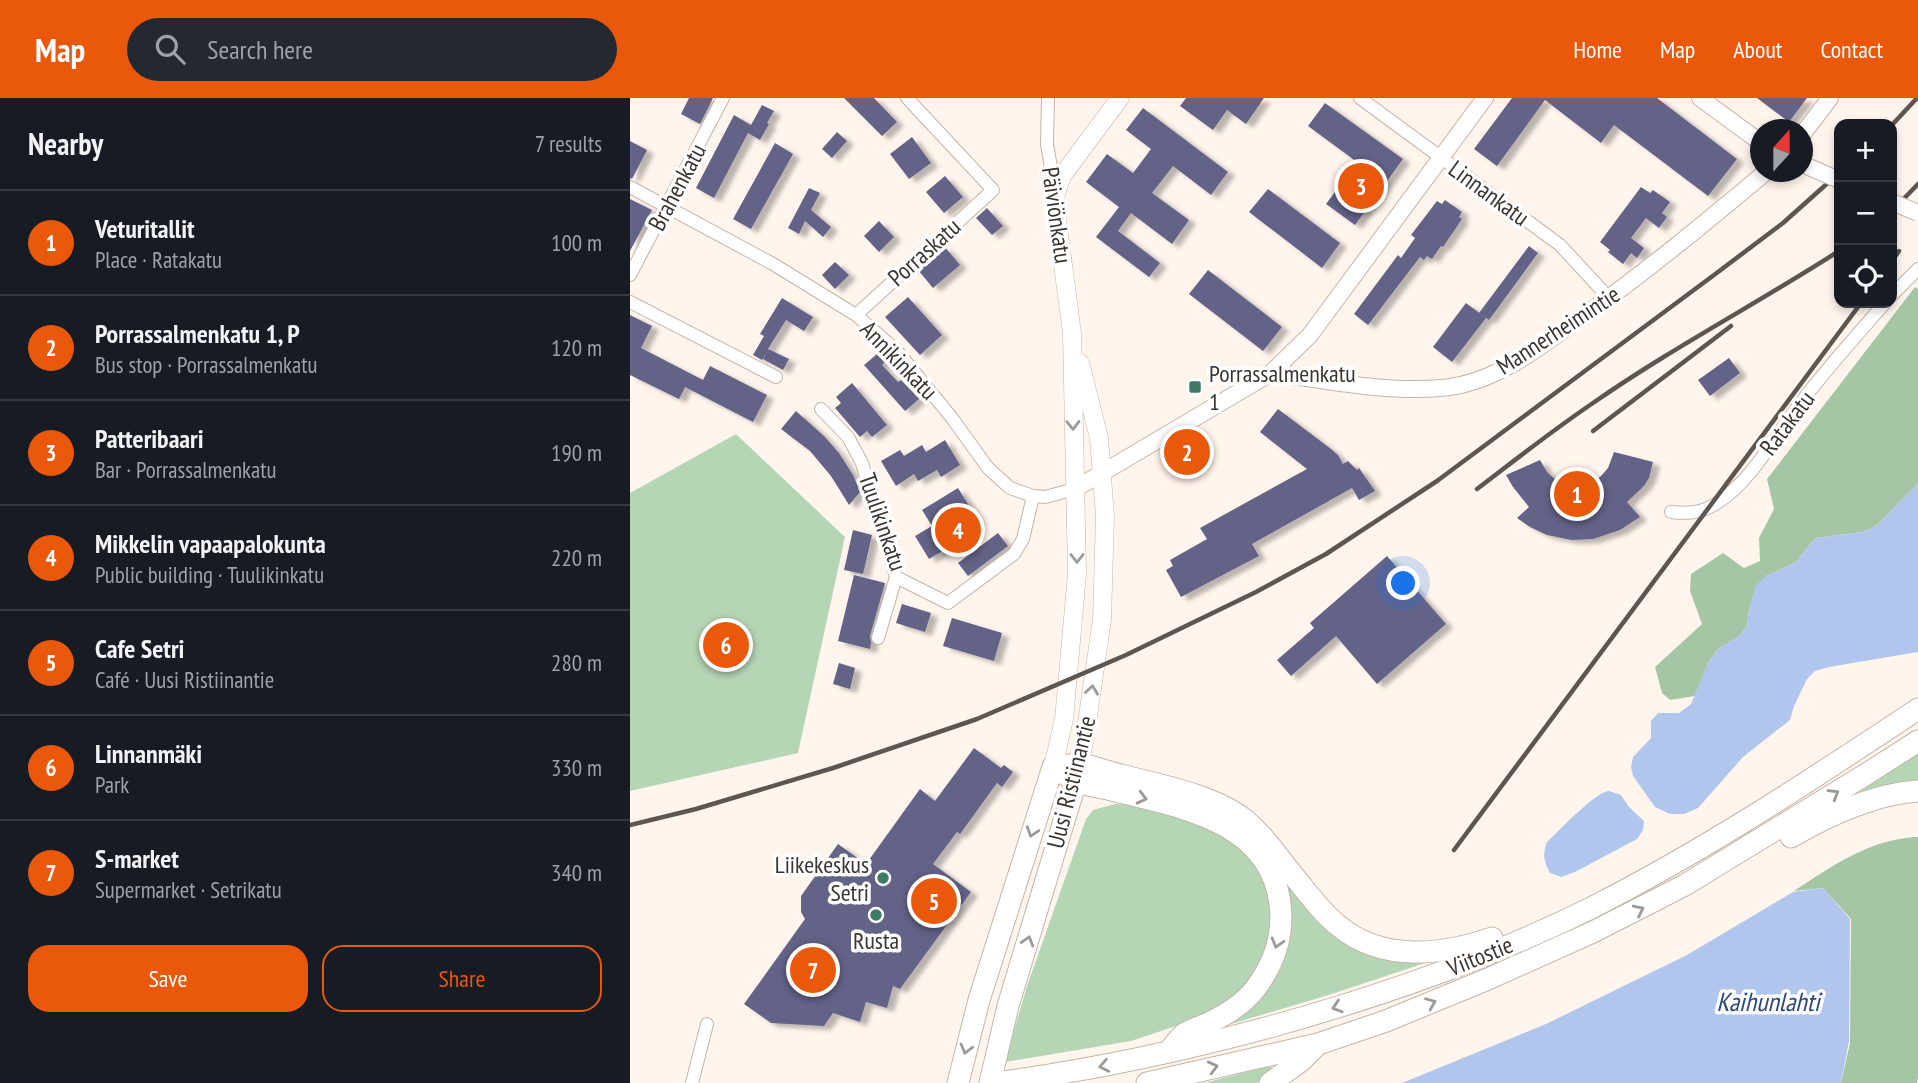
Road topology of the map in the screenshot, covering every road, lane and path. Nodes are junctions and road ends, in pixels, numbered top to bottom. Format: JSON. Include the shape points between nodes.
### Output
{"nodes":[{"id":1,"x":723,"y":98,"type":"edge"},
{"id":2,"x":907,"y":98,"type":"edge"},
{"id":3,"x":1048,"y":98,"type":"edge"},
{"id":4,"x":1120,"y":98,"type":"edge"},
{"id":5,"x":1360,"y":98,"type":"edge"},
{"id":6,"x":1485,"y":98,"type":"edge"},
{"id":7,"x":1700,"y":98,"type":"edge"},
{"id":8,"x":1830,"y":98,"type":"edge"},
{"id":9,"x":1813,"y":120,"type":"edge"},
{"id":10,"x":1750,"y":135,"type":"edge"},
{"id":11,"x":1440,"y":158,"type":"junction"},
{"id":12,"x":1813,"y":169,"type":"edge"},
{"id":13,"x":1834,"y":178,"type":"edge"},
{"id":14,"x":1754,"y":182,"type":"edge"},
{"id":15,"x":630,"y":187,"type":"edge"},
{"id":16,"x":1056,"y":193,"type":"junction"},
{"id":17,"x":1897,"y":204,"type":"edge"},
{"id":18,"x":667,"y":206,"type":"junction"},
{"id":19,"x":1918,"y":213,"type":"edge"},
{"id":20,"x":1918,"y":257,"type":"edge"},
{"id":21,"x":1914,"y":272,"type":"edge"},
{"id":22,"x":630,"y":275,"type":"edge"},
{"id":23,"x":1897,"y":290,"type":"edge"},
{"id":24,"x":1609,"y":298,"type":"junction"},
{"id":25,"x":630,"y":302,"type":"edge"},
{"id":26,"x":1881,"y":308,"type":"edge"},
{"id":27,"x":856,"y":315,"type":"junction"},
{"id":28,"x":1072,"y":333,"type":"junction"},
{"id":29,"x":1271,"y":373,"type":"junction"},
{"id":30,"x":776,"y":377,"type":"dead end"},
{"id":31,"x":821,"y":409,"type":"dead end"},
{"id":32,"x":1102,"y":474,"type":"junction"},
{"id":33,"x":1075,"y":489,"type":"junction"},
{"id":34,"x":1033,"y":496,"type":"junction"},
{"id":35,"x":1671,"y":512,"type":"dead end"},
{"id":36,"x":896,"y":577,"type":"junction"},
{"id":37,"x":878,"y":638,"type":"dead end"},
{"id":38,"x":1918,"y":709,"type":"edge"},
{"id":39,"x":1918,"y":741,"type":"edge"},
{"id":40,"x":1053,"y":767,"type":"junction"},
{"id":41,"x":1077,"y":773,"type":"junction"},
{"id":42,"x":1918,"y":791,"type":"edge"},
{"id":43,"x":1685,"y":885,"type":"junction"},
{"id":44,"x":1589,"y":909,"type":"junction"},
{"id":45,"x":707,"y":1024,"type":"dead end"},
{"id":46,"x":1318,"y":1044,"type":"junction"},
{"id":47,"x":1167,"y":1052,"type":"junction"},
{"id":48,"x":692,"y":1083,"type":"edge"},
{"id":49,"x":958,"y":1083,"type":"edge"},
{"id":50,"x":992,"y":1083,"type":"edge"},
{"id":51,"x":1147,"y":1083,"type":"edge"},
{"id":52,"x":1270,"y":1083,"type":"edge"}],
"edges":[{"from":1,"to":18,"type":"street","name":"Brahenkatu"},
{"from":2,"to":27,"type":"street","name":"Porraskatu","via":[[993,190]]},
{"from":3,"to":16,"type":"street","name":"Päiviönkatu","via":[[1047,144]]},
{"from":4,"to":16,"type":"main road","via":[[1062,176]]},
{"from":5,"to":11,"type":"street","name":"Linnankatu"},
{"from":6,"to":11,"type":"street"},
{"from":7,"to":10,"type":"street"},
{"from":8,"to":9,"type":"street"},
{"from":11,"to":24,"type":"street","name":"Linnankatu","via":[[1560,245]]},
{"from":11,"to":29,"type":"street","via":[[1310,335]]},
{"from":12,"to":13,"type":"street","bridge":true},
{"from":14,"to":24,"type":"street","name":"Mannerheimintie"},
{"from":15,"to":18,"type":"street","name":"Annikinkatu"},
{"from":16,"to":28,"type":"main road","name":"Päiviönkatu"},
{"from":17,"to":19,"type":"street","bridge":true},
{"from":18,"to":22,"type":"street","name":"Brahenkatu"},
{"from":18,"to":27,"type":"street","name":"Annikinkatu"},
{"from":20,"to":21,"type":"street"},
{"from":21,"to":23,"type":"street"},
{"from":24,"to":29,"type":"street","name":"Mannerheimintie","via":[[1529,354],[1469,383],[1412,389]]},
{"from":25,"to":30,"type":"street"},
{"from":26,"to":35,"type":"street","name":"Ratakatu","via":[[1802,401],[1740,486],[1707,509],[1691,514]]},
{"from":27,"to":34,"type":"street","name":"Annikinkatu","via":[[897,351],[988,468],[1010,488]]},
{"from":28,"to":32,"type":"main road","name":"Päiviönkatu","via":[[1099,438]]},
{"from":28,"to":33,"type":"main road","name":"Päiviönkatu","one_way":true},
{"from":29,"to":32,"type":"street"},
{"from":31,"to":36,"type":"street","name":"Tuulikinkatu","via":[[848,437],[862,463]]},
{"from":32,"to":33,"type":"street"},
{"from":41,"to":32,"type":"main road","name":"Uusi Ristiinantie","one_way":true,"via":[[1102,619]]},
{"from":33,"to":34,"type":"street"},
{"from":33,"to":40,"type":"main road","name":"Uusi Ristiinantie","one_way":true,"via":[[1077,574],[1064,719]]},
{"from":34,"to":36,"type":"street","name":"Tuulikinkatu","via":[[1023,539],[1014,554],[948,603]]},
{"from":36,"to":37,"type":"street"},
{"from":38,"to":44,"type":"highway","name":"Viitostie","via":[[1734,829]]},
{"from":43,"to":39,"type":"highway","name":"Viitostie","one_way":true},
{"from":40,"to":41,"type":"highway"},
{"from":40,"to":49,"type":"highway","name":"Uusi Ristiinantie","one_way":true,"via":[[979,1000]]},
{"from":41,"to":44,"type":"highway","via":[[1171,788],[1221,805],[1263,836],[1340,928],[1386,949],[1413,953],[1472,945]]},
{"from":41,"to":47,"type":"highway","one_way":true,"via":[[1213,818],[1251,844],[1274,879],[1282,920],[1279,945],[1264,977],[1238,1005],[1183,1035]]},
{"from":50,"to":41,"type":"highway","name":"Uusi Ristiinantie","one_way":true,"via":[[1008,1006]]},
{"from":42,"to":43,"type":"highway","via":[[1850,807],[1732,871]]},
{"from":46,"to":43,"type":"highway","name":"Viitostie","one_way":true,"via":[[1488,979]]},
{"from":44,"to":47,"type":"highway","name":"Viitostie","one_way":true,"via":[[1431,976],[1326,1011]]},
{"from":45,"to":48,"type":"street"},
{"from":51,"to":46,"type":"highway","name":"Viitostie","one_way":true},
{"from":46,"to":52,"type":"highway"},
{"from":47,"to":50,"type":"highway","name":"Viitostie","one_way":true}]}
